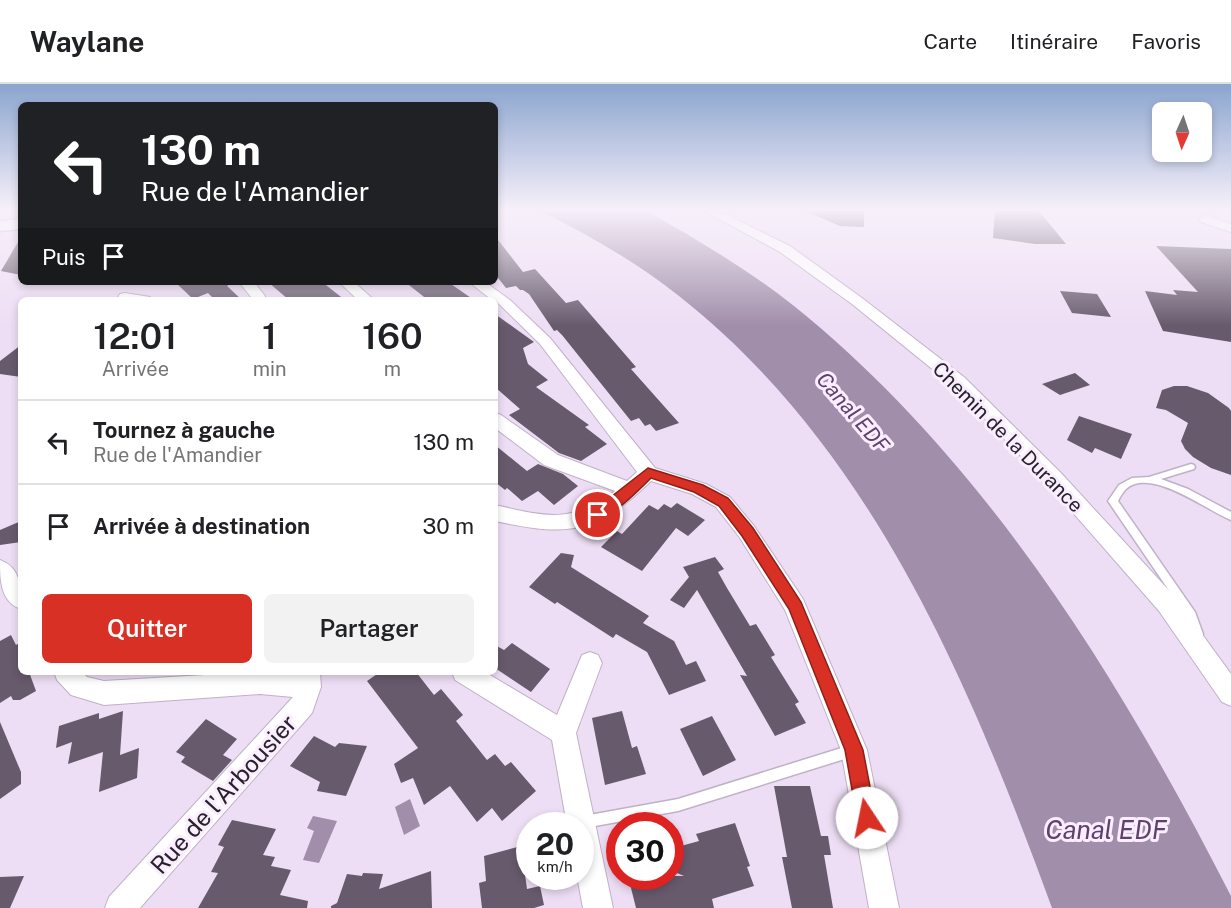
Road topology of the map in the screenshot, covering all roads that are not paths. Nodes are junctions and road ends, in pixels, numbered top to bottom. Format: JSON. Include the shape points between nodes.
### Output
{"nodes":[{"id":1,"x":785,"y":249,"type":"edge"},
{"id":2,"x":350,"y":285,"type":"edge"},
{"id":3,"x":480,"y":285,"type":"edge"},
{"id":4,"x":364,"y":297,"type":"edge"},
{"id":5,"x":497,"y":297,"type":"edge"},
{"id":6,"x":498,"y":298,"type":"edge"},
{"id":7,"x":498,"y":421,"type":"edge"},
{"id":8,"x":1191,"y":467,"type":"dead end"},
{"id":9,"x":648,"y":473,"type":"junction"},
{"id":10,"x":1152,"y":478,"type":"junction"},
{"id":11,"x":631,"y":490,"type":"junction"},
{"id":12,"x":498,"y":514,"type":"edge"},
{"id":13,"x":1231,"y":516,"type":"edge"},
{"id":14,"x":0,"y":569,"type":"edge"},
{"id":15,"x":18,"y":596,"type":"edge"},
{"id":16,"x":590,"y":663,"type":"dead end"},
{"id":17,"x":1209,"y":664,"type":"junction"},
{"id":18,"x":69,"y":675,"type":"edge"},
{"id":19,"x":469,"y":675,"type":"edge"},
{"id":20,"x":309,"y":679,"type":"edge"},
{"id":21,"x":1231,"y":694,"type":"edge"},
{"id":22,"x":563,"y":733,"type":"junction"},
{"id":23,"x":854,"y":750,"type":"junction"},
{"id":24,"x":579,"y":812,"type":"edge"},
{"id":25,"x":594,"y":821,"type":"edge"},
{"id":26,"x":594,"y":888,"type":"edge"},
{"id":27,"x":120,"y":908,"type":"edge"},
{"id":28,"x":598,"y":908,"type":"edge"},
{"id":29,"x":884,"y":908,"type":"edge"}],
"edges":[{"from":1,"to":17,"type":"street","name":"Chemin de la Durance","via":[[958,381],[1054,478],[1167,604]]},
{"from":2,"to":4,"type":"street"},
{"from":3,"to":5,"type":"street"},
{"from":6,"to":9,"type":"street","via":[[545,341]]},
{"from":7,"to":11,"type":"street","via":[[551,460]]},
{"from":8,"to":10,"type":"lane"},
{"from":9,"to":11,"type":"street"},
{"from":9,"to":23,"type":"street","via":[[699,489],[723,502],[747,532],[795,606]]},
{"from":10,"to":13,"type":"lane"},
{"from":10,"to":17,"type":"lane","via":[[1132,480],[1118,490],[1113,501],[1191,615]]},
{"from":11,"to":12,"type":"street","via":[[598,515],[573,523],[541,524]]},
{"from":14,"to":15,"type":"street"},
{"from":16,"to":22,"type":"street"},
{"from":17,"to":21,"type":"street","name":"Chemin de la Durance"},
{"from":18,"to":20,"type":"street","via":[[80,687],[104,693]]},
{"from":19,"to":22,"type":"street"},
{"from":20,"to":27,"type":"street","name":"Rue de l'Arbousier","via":[[303,705]]},
{"from":22,"to":24,"type":"street"},
{"from":23,"to":25,"type":"lane","via":[[678,805]]},
{"from":23,"to":29,"type":"street"},
{"from":26,"to":28,"type":"street"}]}
